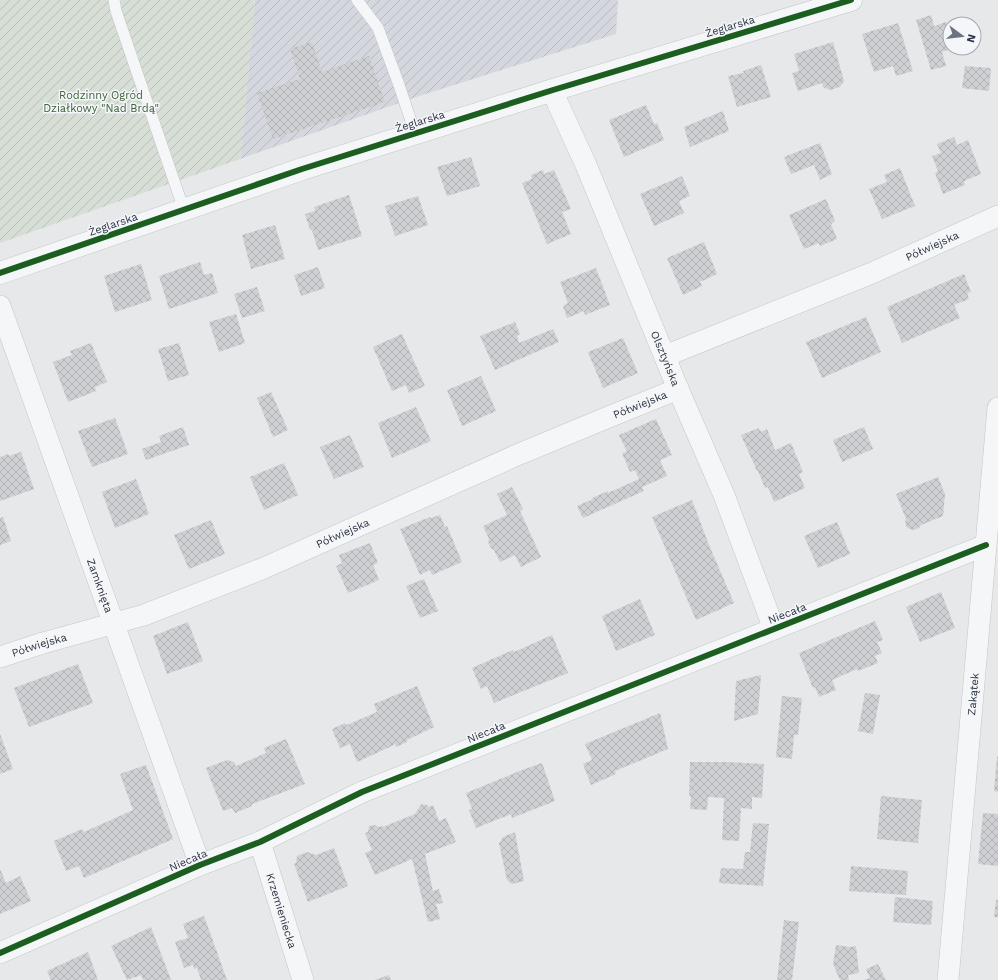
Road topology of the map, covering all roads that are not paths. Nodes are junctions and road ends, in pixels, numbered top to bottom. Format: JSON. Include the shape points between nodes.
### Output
{"nodes":[{"id":1,"x":114,"y":0,"type":"edge"},
{"id":2,"x":357,"y":0,"type":"edge"},
{"id":3,"x":851,"y":0,"type":"edge"},
{"id":4,"x":554,"y":90,"type":"junction"},
{"id":5,"x":415,"y":133,"type":"junction"},
{"id":6,"x":184,"y":210,"type":"junction"},
{"id":7,"x":998,"y":216,"type":"edge"},
{"id":8,"x":0,"y":273,"type":"edge"},
{"id":9,"x":0,"y":306,"type":"edge"},
{"id":10,"x":664,"y":356,"type":"junction"},
{"id":11,"x":678,"y":389,"type":"junction"},
{"id":12,"x":998,"y":408,"type":"edge"},
{"id":13,"x":986,"y":545,"type":"junction"},
{"id":14,"x":114,"y":623,"type":"junction"},
{"id":15,"x":774,"y":628,"type":"junction"},
{"id":16,"x":0,"y":657,"type":"edge"},
{"id":17,"x":260,"y":842,"type":"junction"},
{"id":18,"x":200,"y":865,"type":"junction"},
{"id":19,"x":0,"y":953,"type":"edge"},
{"id":20,"x":303,"y":980,"type":"edge"},
{"id":21,"x":948,"y":980,"type":"edge"}],
"edges":[{"from":1,"to":6,"type":"lane"},
{"from":2,"to":5,"type":"lane","via":[[378,28]]},
{"from":3,"to":4,"type":"street","name":"Żeglarska"},
{"from":4,"to":5,"type":"street","name":"Żeglarska"},
{"from":4,"to":10,"type":"street","name":"Olsztyńska"},
{"from":5,"to":6,"type":"street","name":"Żeglarska"},
{"from":6,"to":8,"type":"street","name":"Żeglarska"},
{"from":7,"to":10,"type":"street","name":"Półwiejska","via":[[872,273]]},
{"from":9,"to":14,"type":"street","name":"Zamknięta"},
{"from":10,"to":11,"type":"street","name":"Olsztyńska"},
{"from":11,"to":14,"type":"street","name":"Półwiejska","via":[[517,455],[264,568],[144,615]]},
{"from":11,"to":15,"type":"street","name":"Olsztyńska","via":[[724,495]]},
{"from":12,"to":13,"type":"street","name":"Zakątek"},
{"from":13,"to":15,"type":"street","name":"Niecała"},
{"from":13,"to":21,"type":"street","name":"Zakątek"},
{"from":14,"to":16,"type":"street","name":"Półwiejska"},
{"from":14,"to":18,"type":"street","name":"Zamknięta"},
{"from":15,"to":17,"type":"street","name":"Niecała","via":[[362,792]]},
{"from":17,"to":18,"type":"street","name":"Niecała"},
{"from":17,"to":20,"type":"street","name":"Krzemieniecka"},
{"from":18,"to":19,"type":"street","name":"Niecała"}]}
